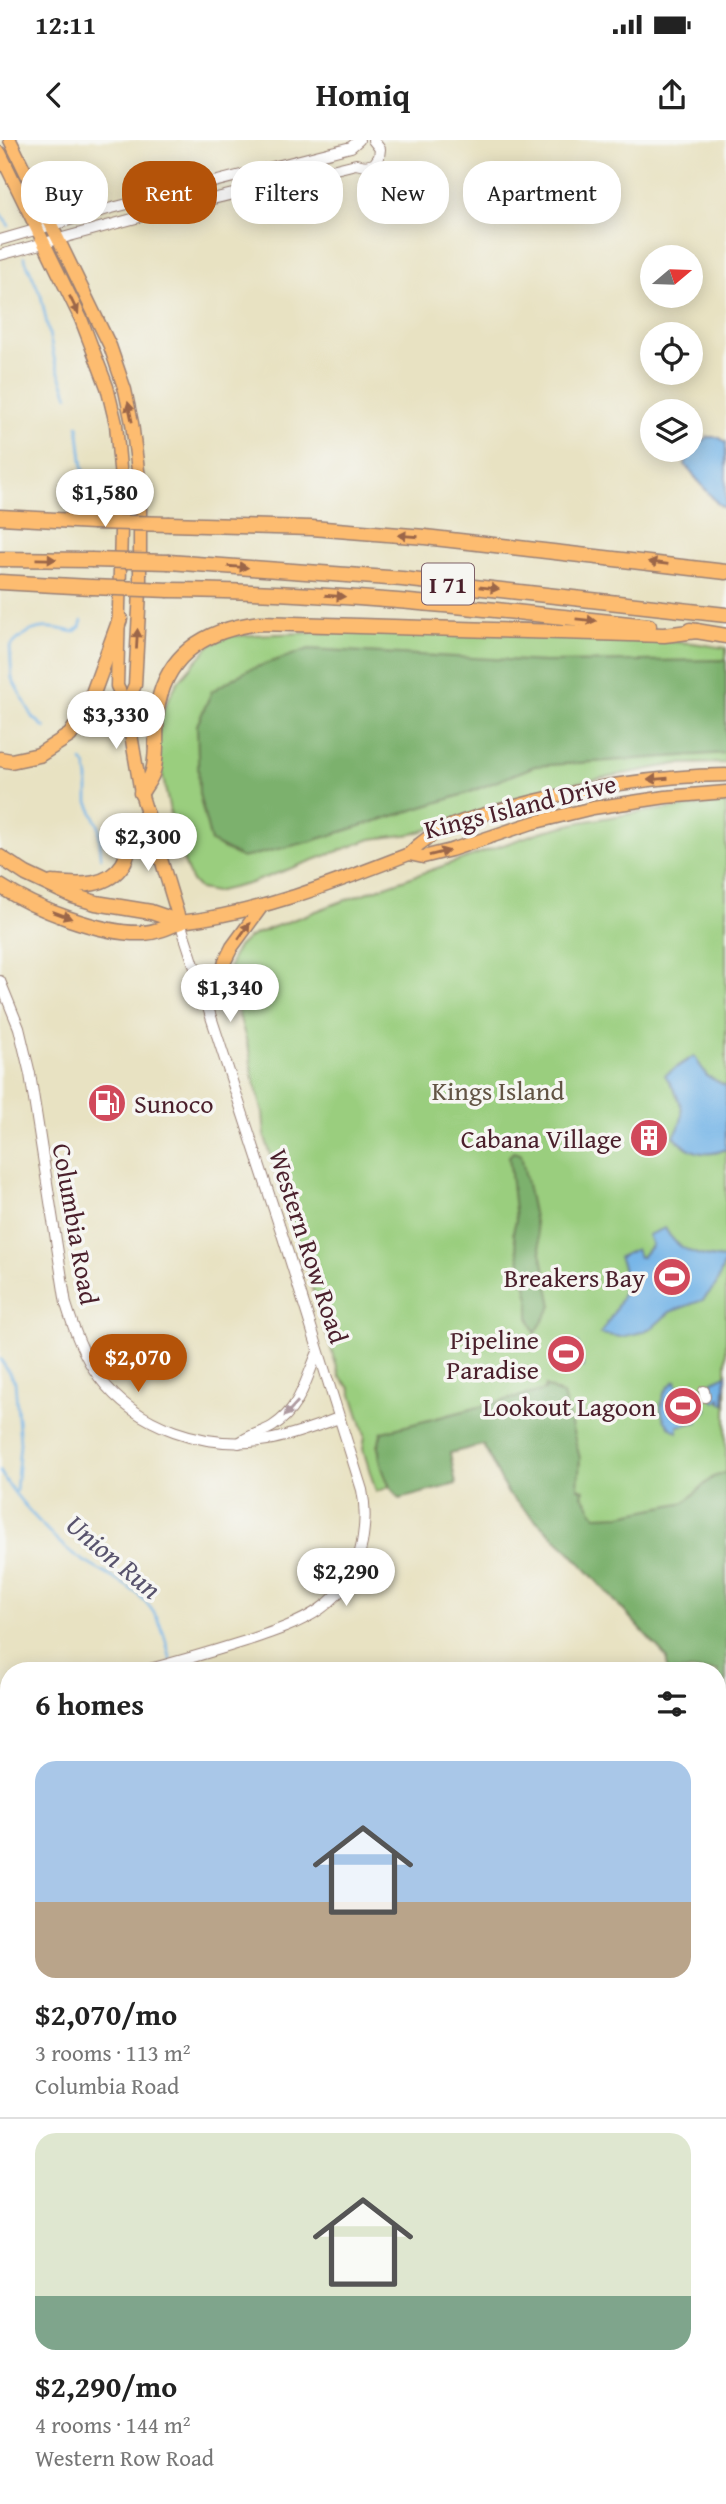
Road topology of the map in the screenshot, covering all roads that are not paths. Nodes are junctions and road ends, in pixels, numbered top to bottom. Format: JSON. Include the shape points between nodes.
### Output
{"nodes":[{"id":1,"x":10,"y":140,"type":"edge"},
{"id":2,"x":359,"y":140,"type":"edge"},
{"id":3,"x":373,"y":140,"type":"edge"},
{"id":4,"x":0,"y":153,"type":"edge"},
{"id":5,"x":52,"y":225,"type":"junction"},
{"id":6,"x":38,"y":229,"type":"junction"},
{"id":7,"x":0,"y":240,"type":"edge"},
{"id":8,"x":59,"y":240,"type":"junction"},
{"id":9,"x":44,"y":244,"type":"junction"},
{"id":10,"x":0,"y":255,"type":"edge"},
{"id":11,"x":0,"y":508,"type":"edge"},
{"id":12,"x":0,"y":517,"type":"edge"},
{"id":13,"x":23,"y":517,"type":"junction"},
{"id":14,"x":0,"y":559,"type":"edge"},
{"id":15,"x":726,"y":572,"type":"edge"},
{"id":16,"x":0,"y":582,"type":"edge"},
{"id":17,"x":726,"y":615,"type":"edge"},
{"id":18,"x":120,"y":618,"type":"junction"},
{"id":19,"x":697,"y":631,"type":"junction"},
{"id":20,"x":726,"y":636,"type":"edge"},
{"id":21,"x":126,"y":705,"type":"junction"},
{"id":22,"x":0,"y":759,"type":"edge"},
{"id":23,"x":726,"y":775,"type":"edge"},
{"id":24,"x":726,"y":792,"type":"edge"},
{"id":25,"x":141,"y":793,"type":"junction"},
{"id":26,"x":147,"y":814,"type":"junction"},
{"id":27,"x":409,"y":854,"type":"junction"},
{"id":28,"x":0,"y":857,"type":"edge"},
{"id":29,"x":47,"y":883,"type":"junction"},
{"id":30,"x":0,"y":887,"type":"edge"},
{"id":31,"x":262,"y":906,"type":"junction"},
{"id":32,"x":180,"y":922,"type":"junction"},
{"id":33,"x":0,"y":981,"type":"edge"},
{"id":34,"x":205,"y":998,"type":"junction"},
{"id":35,"x":318,"y":1352,"type":"junction"},
{"id":36,"x":339,"y":1418,"type":"junction"},
{"id":37,"x":239,"y":1443,"type":"junction"},
{"id":38,"x":176,"y":1662,"type":"edge"}],
"edges":[{"from":1,"to":5,"type":"main road","name":"Western Row Road"},
{"from":2,"to":5,"type":"street","via":[[351,147]]},
{"from":3,"to":8,"type":"street","via":[[380,149],[374,164],[272,184]]},
{"from":4,"to":6,"type":"main road","name":"Western Row Road"},
{"from":5,"to":6,"type":"street"},
{"from":5,"to":8,"type":"main road","name":"Western Row Road"},
{"from":6,"to":7,"type":"street"},
{"from":6,"to":9,"type":"main road","name":"Western Row Road"},
{"from":8,"to":9,"type":"street"},
{"from":21,"to":8,"type":"main road","name":"Western Row Road","one_way":true,"via":[[135,685],[140,592],[140,486],[132,423],[110,346]]},
{"from":9,"to":10,"type":"street"},
{"from":9,"to":18,"type":"main road","name":"Western Row Road","one_way":true,"via":[[81,319],[116,424],[122,490]]},
{"from":11,"to":13,"type":"highway"},
{"from":12,"to":13,"type":"highway","number":"I 71"},
{"from":15,"to":13,"type":"highway","number":"I 71","one_way":true,"bridge":true,"via":[[312,528]]},
{"from":14,"to":17,"type":"highway","number":"I 71","one_way":true,"bridge":true,"via":[[169,562],[402,579]]},
{"from":16,"to":19,"type":"highway","one_way":true,"bridge":true,"via":[[334,596]]},
{"from":18,"to":21,"type":"main road","name":"Western Row Road","via":[[117,686]]},
{"from":18,"to":22,"type":"highway","via":[[88,707],[70,735],[38,755]]},
{"from":19,"to":20,"type":"highway"},
{"from":19,"to":25,"type":"highway","via":[[664,635],[260,623],[233,626],[197,643],[172,670],[158,704],[153,774]]},
{"from":21,"to":25,"type":"main road","name":"Western Row Road"},
{"from":23,"to":27,"type":"main road","name":"Kings Island Drive","one_way":true,"via":[[636,780],[569,792],[452,825]]},
{"from":27,"to":24,"type":"main road","name":"Kings Island Drive","one_way":true,"via":[[433,854],[604,806]]},
{"from":25,"to":26,"type":"main road","name":"Western Row Road"},
{"from":26,"to":29,"type":"highway","via":[[133,834],[124,863],[105,880],[79,886]]},
{"from":26,"to":32,"type":"main road","name":"Western Row Road"},
{"from":27,"to":31,"type":"main road","name":"Kings Island Drive"},
{"from":28,"to":29,"type":"highway"},
{"from":29,"to":32,"type":"highway","via":[[96,903]]},
{"from":30,"to":32,"type":"highway","one_way":true,"via":[[47,910],[103,928],[143,933]]},
{"from":31,"to":32,"type":"main road","name":"Kings Island Drive"},
{"from":34,"to":31,"type":"main road","one_way":true,"via":[[221,978],[232,947]]},
{"from":32,"to":34,"type":"street","name":"Western Row Road"},
{"from":33,"to":37,"type":"street","name":"Columbia Road","via":[[19,1028],[30,1074],[66,1304],[75,1334],[100,1377],[138,1413],[187,1436]]},
{"from":34,"to":35,"type":"street","name":"Western Row Road"},
{"from":35,"to":36,"type":"street","name":"Western Row Road"},
{"from":35,"to":37,"type":"street","one_way":true,"via":[[300,1399],[282,1420]]},
{"from":36,"to":37,"type":"street","name":"Columbia Road","via":[[270,1440]]},
{"from":36,"to":38,"type":"street","name":"Western Row Road","via":[[365,1508],[359,1559],[352,1574],[331,1601],[303,1620]]}]}
